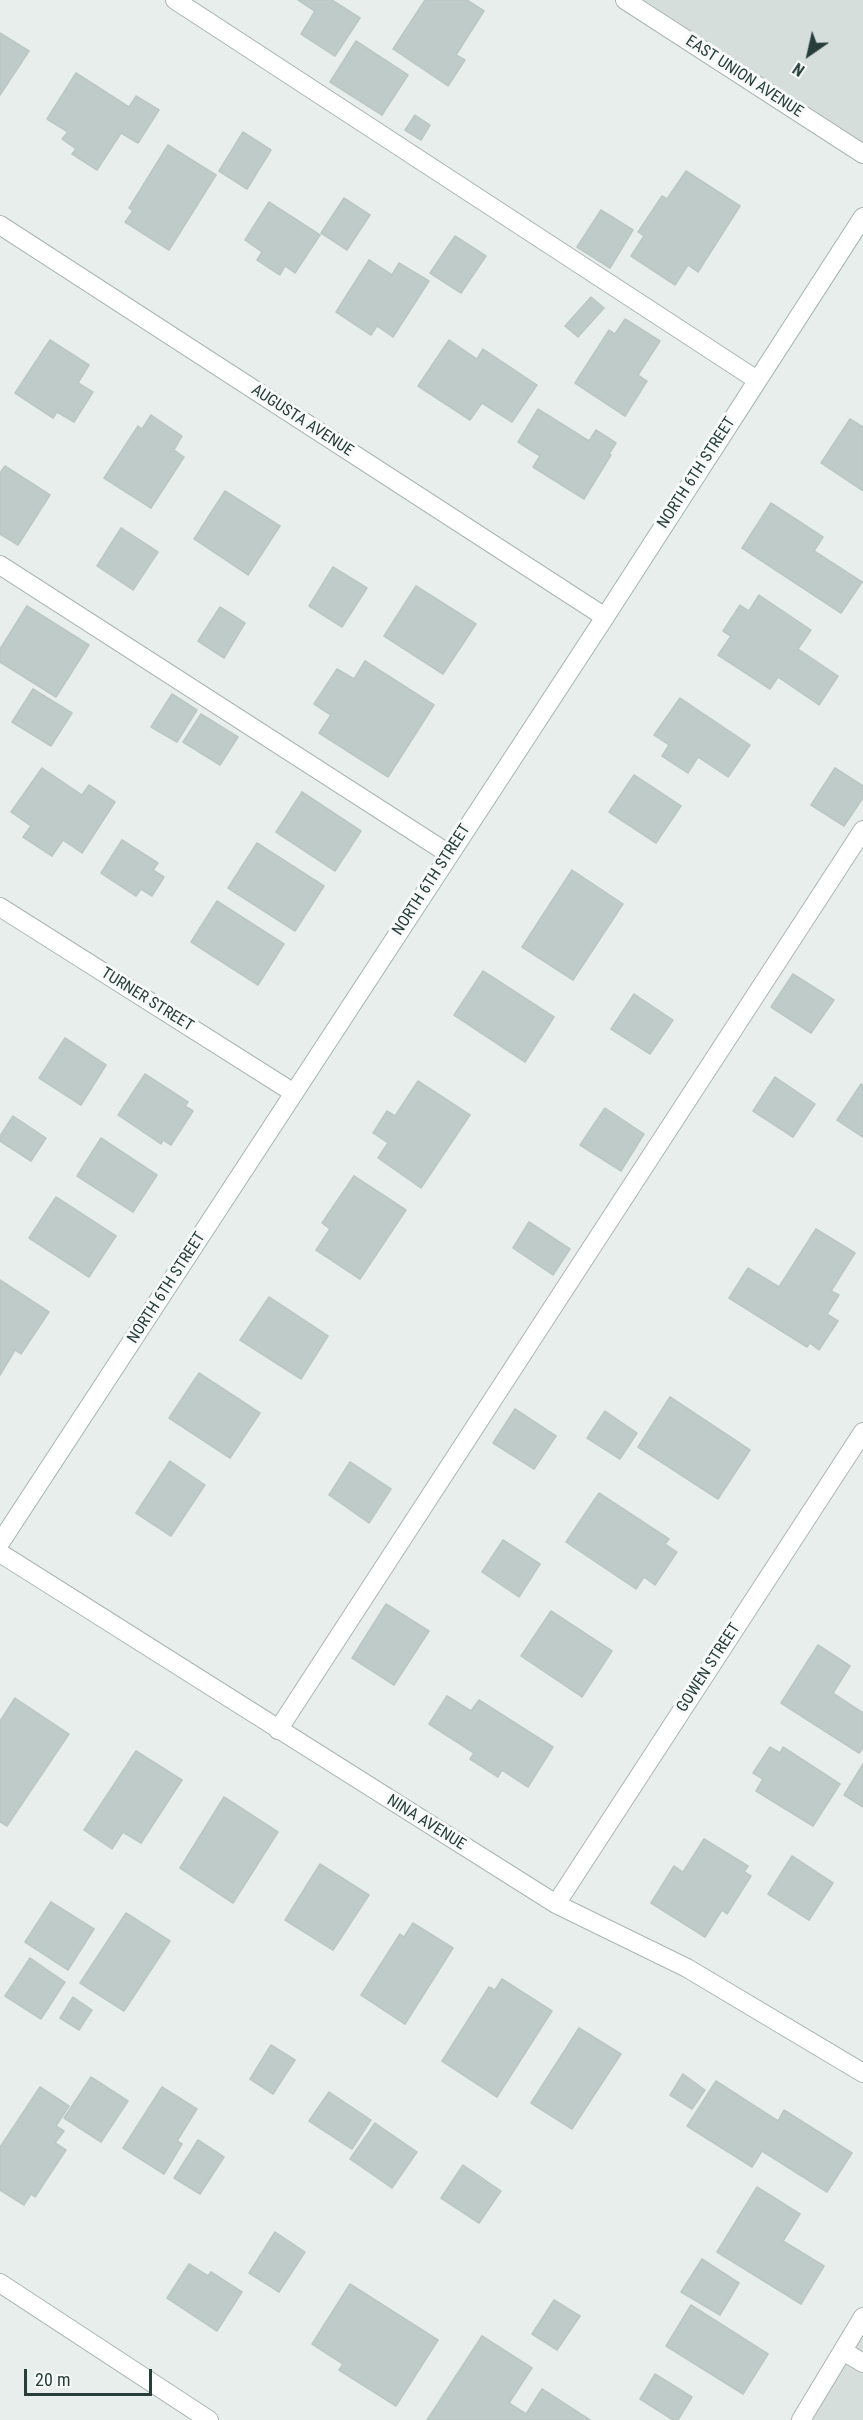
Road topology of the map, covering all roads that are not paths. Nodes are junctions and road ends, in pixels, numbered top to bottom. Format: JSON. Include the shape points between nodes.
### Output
{"nodes":[{"id":1,"x":175,"y":0,"type":"edge"},
{"id":2,"x":625,"y":0,"type":"edge"},
{"id":3,"x":863,"y":154,"type":"edge"},
{"id":4,"x":863,"y":217,"type":"edge"},
{"id":5,"x":0,"y":225,"type":"edge"},
{"id":6,"x":758,"y":380,"type":"junction"},
{"id":7,"x":0,"y":566,"type":"edge"},
{"id":8,"x":605,"y":617,"type":"junction"},
{"id":9,"x":863,"y":830,"type":"edge"},
{"id":10,"x":449,"y":854,"type":"junction"},
{"id":11,"x":0,"y":907,"type":"edge"},
{"id":12,"x":294,"y":1093,"type":"junction"},
{"id":13,"x":863,"y":1432,"type":"edge"},
{"id":14,"x":0,"y":1543,"type":"edge"},
{"id":15,"x":0,"y":1553,"type":"edge"},
{"id":16,"x":278,"y":1730,"type":"junction"},
{"id":17,"x":556,"y":1904,"type":"junction"},
{"id":18,"x":863,"y":2073,"type":"edge"},
{"id":19,"x":0,"y":2283,"type":"edge"},
{"id":20,"x":863,"y":2318,"type":"edge"},
{"id":21,"x":843,"y":2351,"type":"junction"},
{"id":22,"x":863,"y":2364,"type":"edge"},
{"id":23,"x":208,"y":2420,"type":"edge"},
{"id":24,"x":801,"y":2420,"type":"edge"}],
"edges":[{"from":1,"to":6,"type":"street"},
{"from":2,"to":3,"type":"street","name":"EAST UNION AVENUE"},
{"from":4,"to":6,"type":"street","name":"NORTH 6TH STREET"},
{"from":5,"to":8,"type":"street","name":"AUGUSTA AVENUE"},
{"from":6,"to":8,"type":"street","name":"NORTH 6TH STREET"},
{"from":7,"to":10,"type":"street"},
{"from":8,"to":10,"type":"street","name":"NORTH 6TH STREET"},
{"from":9,"to":16,"type":"street"},
{"from":10,"to":12,"type":"street","name":"NORTH 6TH STREET"},
{"from":11,"to":12,"type":"street","name":"TURNER STREET"},
{"from":12,"to":14,"type":"street","name":"NORTH 6TH STREET"},
{"from":13,"to":17,"type":"street","name":"GOWEN STREET"},
{"from":15,"to":16,"type":"street","name":"NINA AVENUE"},
{"from":16,"to":17,"type":"street","name":"NINA AVENUE"},
{"from":17,"to":18,"type":"street","name":"NINA AVENUE","via":[[687,1968]]},
{"from":19,"to":23,"type":"street"},
{"from":20,"to":21,"type":"street"},
{"from":21,"to":22,"type":"street"},
{"from":21,"to":24,"type":"street"}]}
